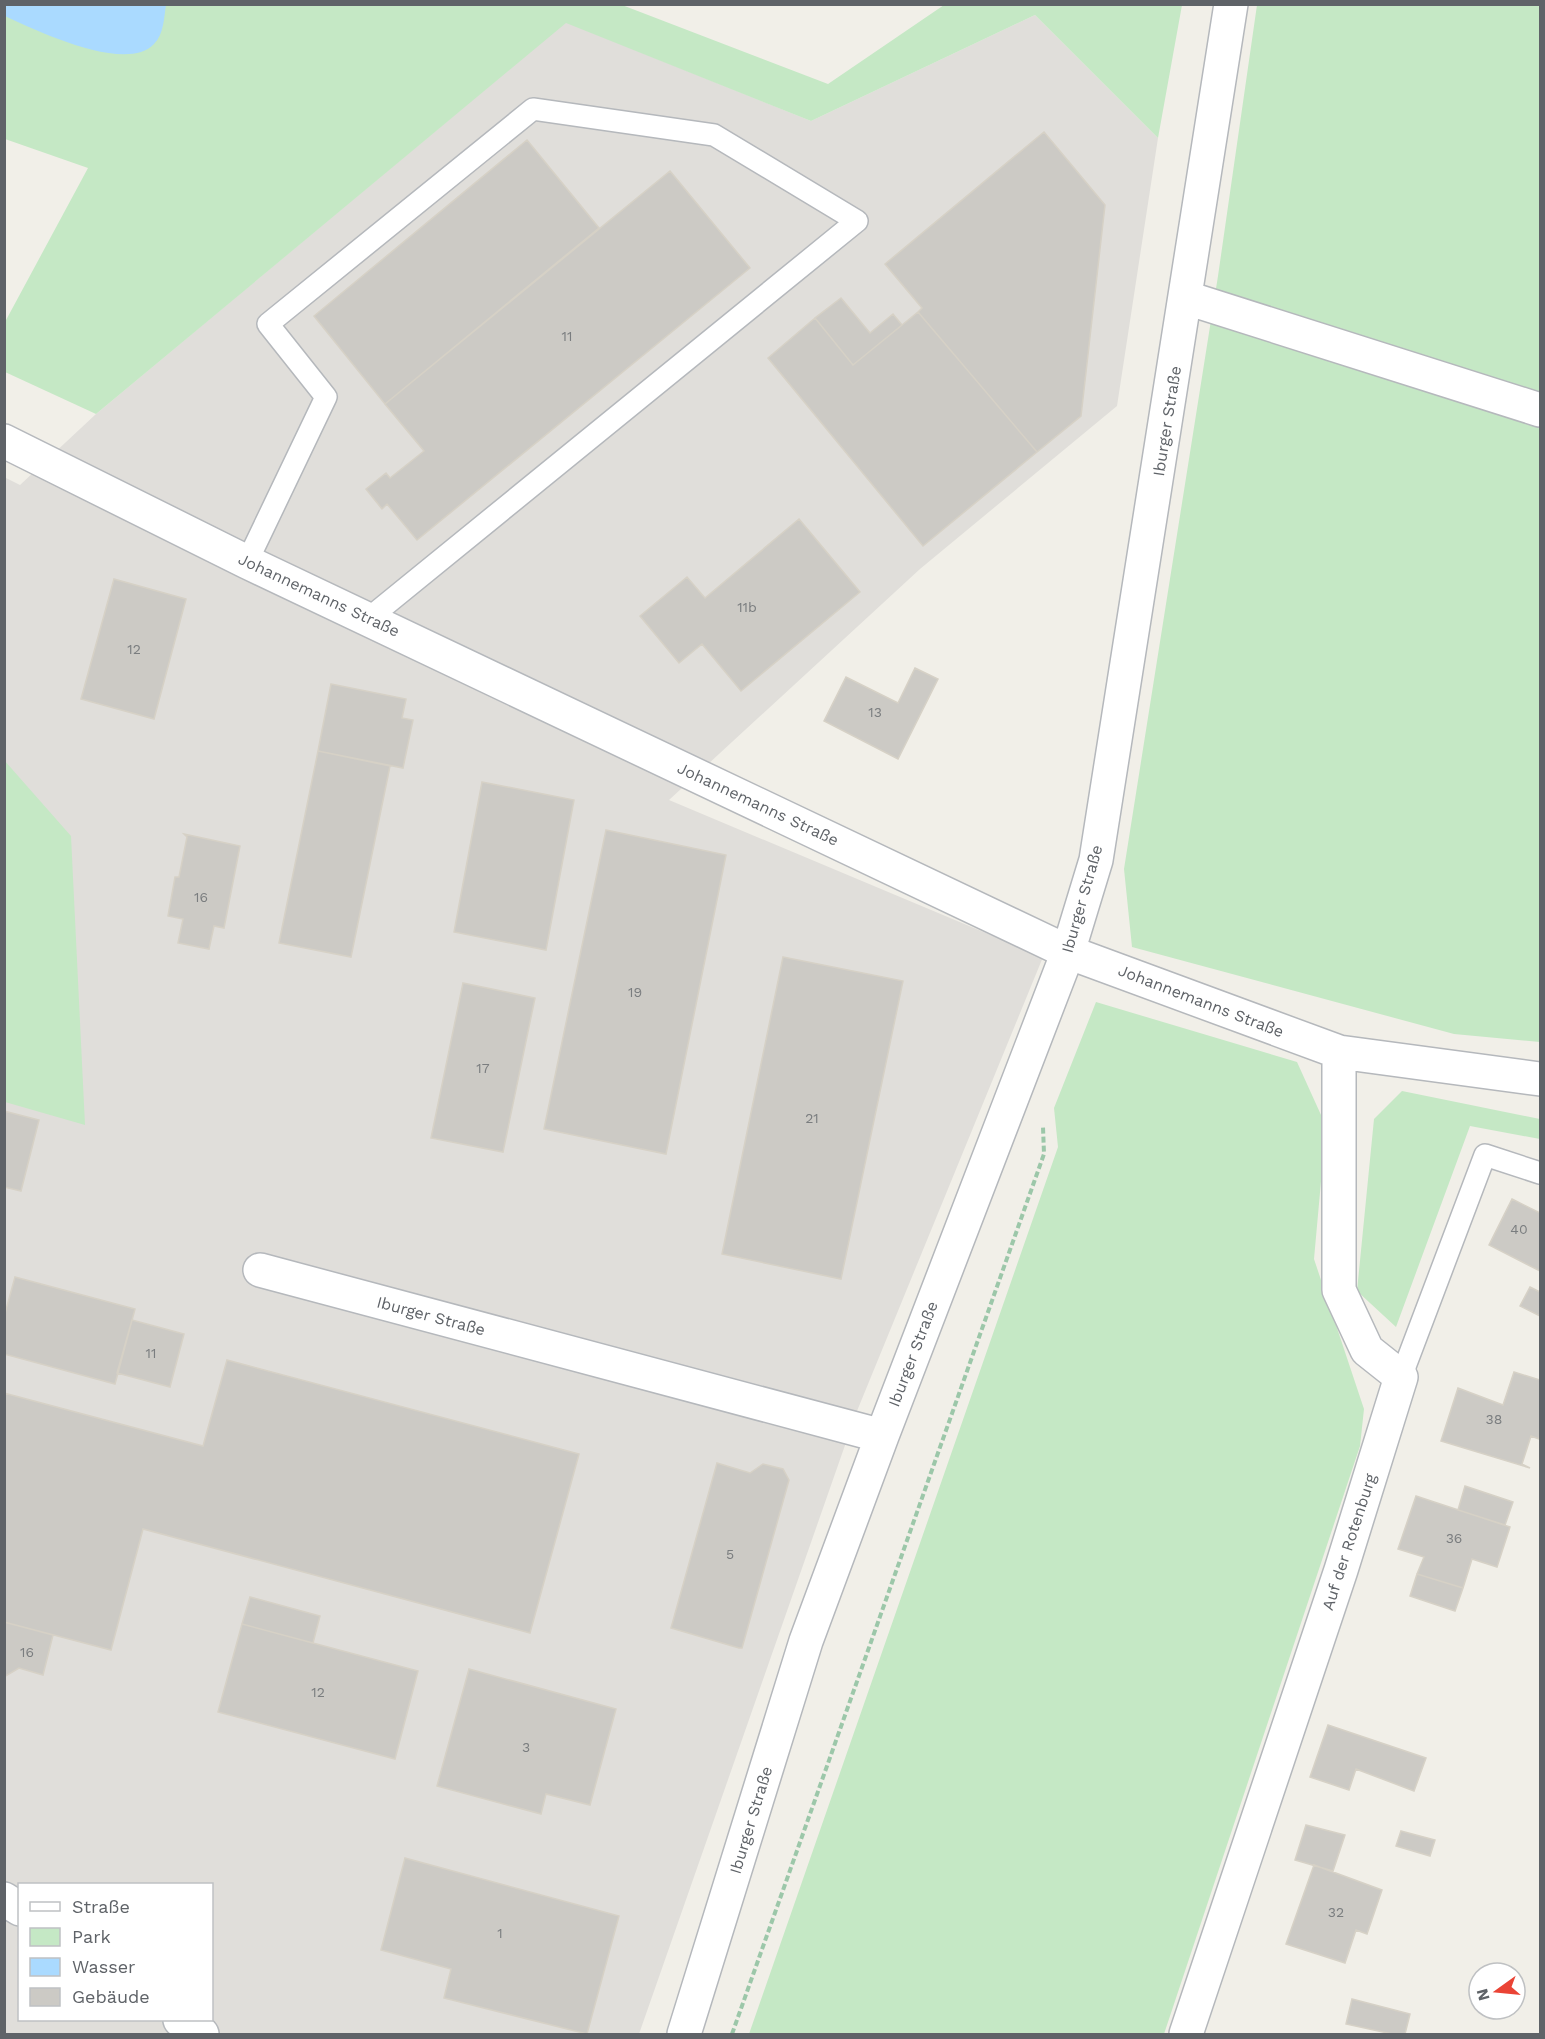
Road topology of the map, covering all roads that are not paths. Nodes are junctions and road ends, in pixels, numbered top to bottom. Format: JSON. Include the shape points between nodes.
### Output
{"nodes":[{"id":1,"x":1231,"y":4,"type":"edge"},
{"id":2,"x":1187,"y":298,"type":"junction"},
{"id":3,"x":1540,"y":410,"type":"edge"},
{"id":4,"x":4,"y":441,"type":"edge"},
{"id":5,"x":247,"y":562,"type":"junction"},
{"id":6,"x":368,"y":619,"type":"junction"},
{"id":7,"x":1068,"y":951,"type":"junction"},
{"id":8,"x":1339,"y":1052,"type":"junction"},
{"id":9,"x":1540,"y":1079,"type":"edge"},
{"id":10,"x":1540,"y":1173,"type":"edge"},
{"id":11,"x":260,"y":1270,"type":"dead end"},
{"id":12,"x":1401,"y":1377,"type":"junction"},
{"id":13,"x":882,"y":1436,"type":"junction"},
{"id":14,"x":4,"y":1899,"type":"edge"},
{"id":15,"x":18,"y":1908,"type":"edge"},
{"id":16,"x":183,"y":2021,"type":"edge"},
{"id":17,"x":202,"y":2034,"type":"edge"},
{"id":18,"x":684,"y":2034,"type":"edge"},
{"id":19,"x":1186,"y":2034,"type":"edge"}],
"edges":[{"from":1,"to":2,"type":"street","name":"Iburger Straße"},
{"from":2,"to":3,"type":"street"},
{"from":2,"to":7,"type":"street","name":"Iburger Straße","via":[[1096,860]]},
{"from":4,"to":5,"type":"street","name":"Johannemanns Straße"},
{"from":5,"to":6,"type":"street","name":"Johannemanns Straße"},
{"from":5,"to":6,"type":"lane","via":[[326,397],[268,324],[533,109],[714,135],[857,221]]},
{"from":6,"to":7,"type":"street","name":"Johannemanns Straße"},
{"from":7,"to":8,"type":"street","name":"Johannemanns Straße"},
{"from":7,"to":13,"type":"street","name":"Iburger Straße"},
{"from":8,"to":9,"type":"street","name":"Johannemanns Straße"},
{"from":8,"to":12,"type":"street","via":[[1340,1290],[1367,1350]]},
{"from":10,"to":12,"type":"lane","via":[[1485,1155]]},
{"from":11,"to":13,"type":"street","name":"Iburger Straße"},
{"from":12,"to":19,"type":"street","name":"Auf der Rotenburg","via":[[1341,1570]]},
{"from":13,"to":18,"type":"street","name":"Iburger Straße","via":[[806,1641]]},
{"from":14,"to":15,"type":"street"},
{"from":16,"to":17,"type":"street"}]}
